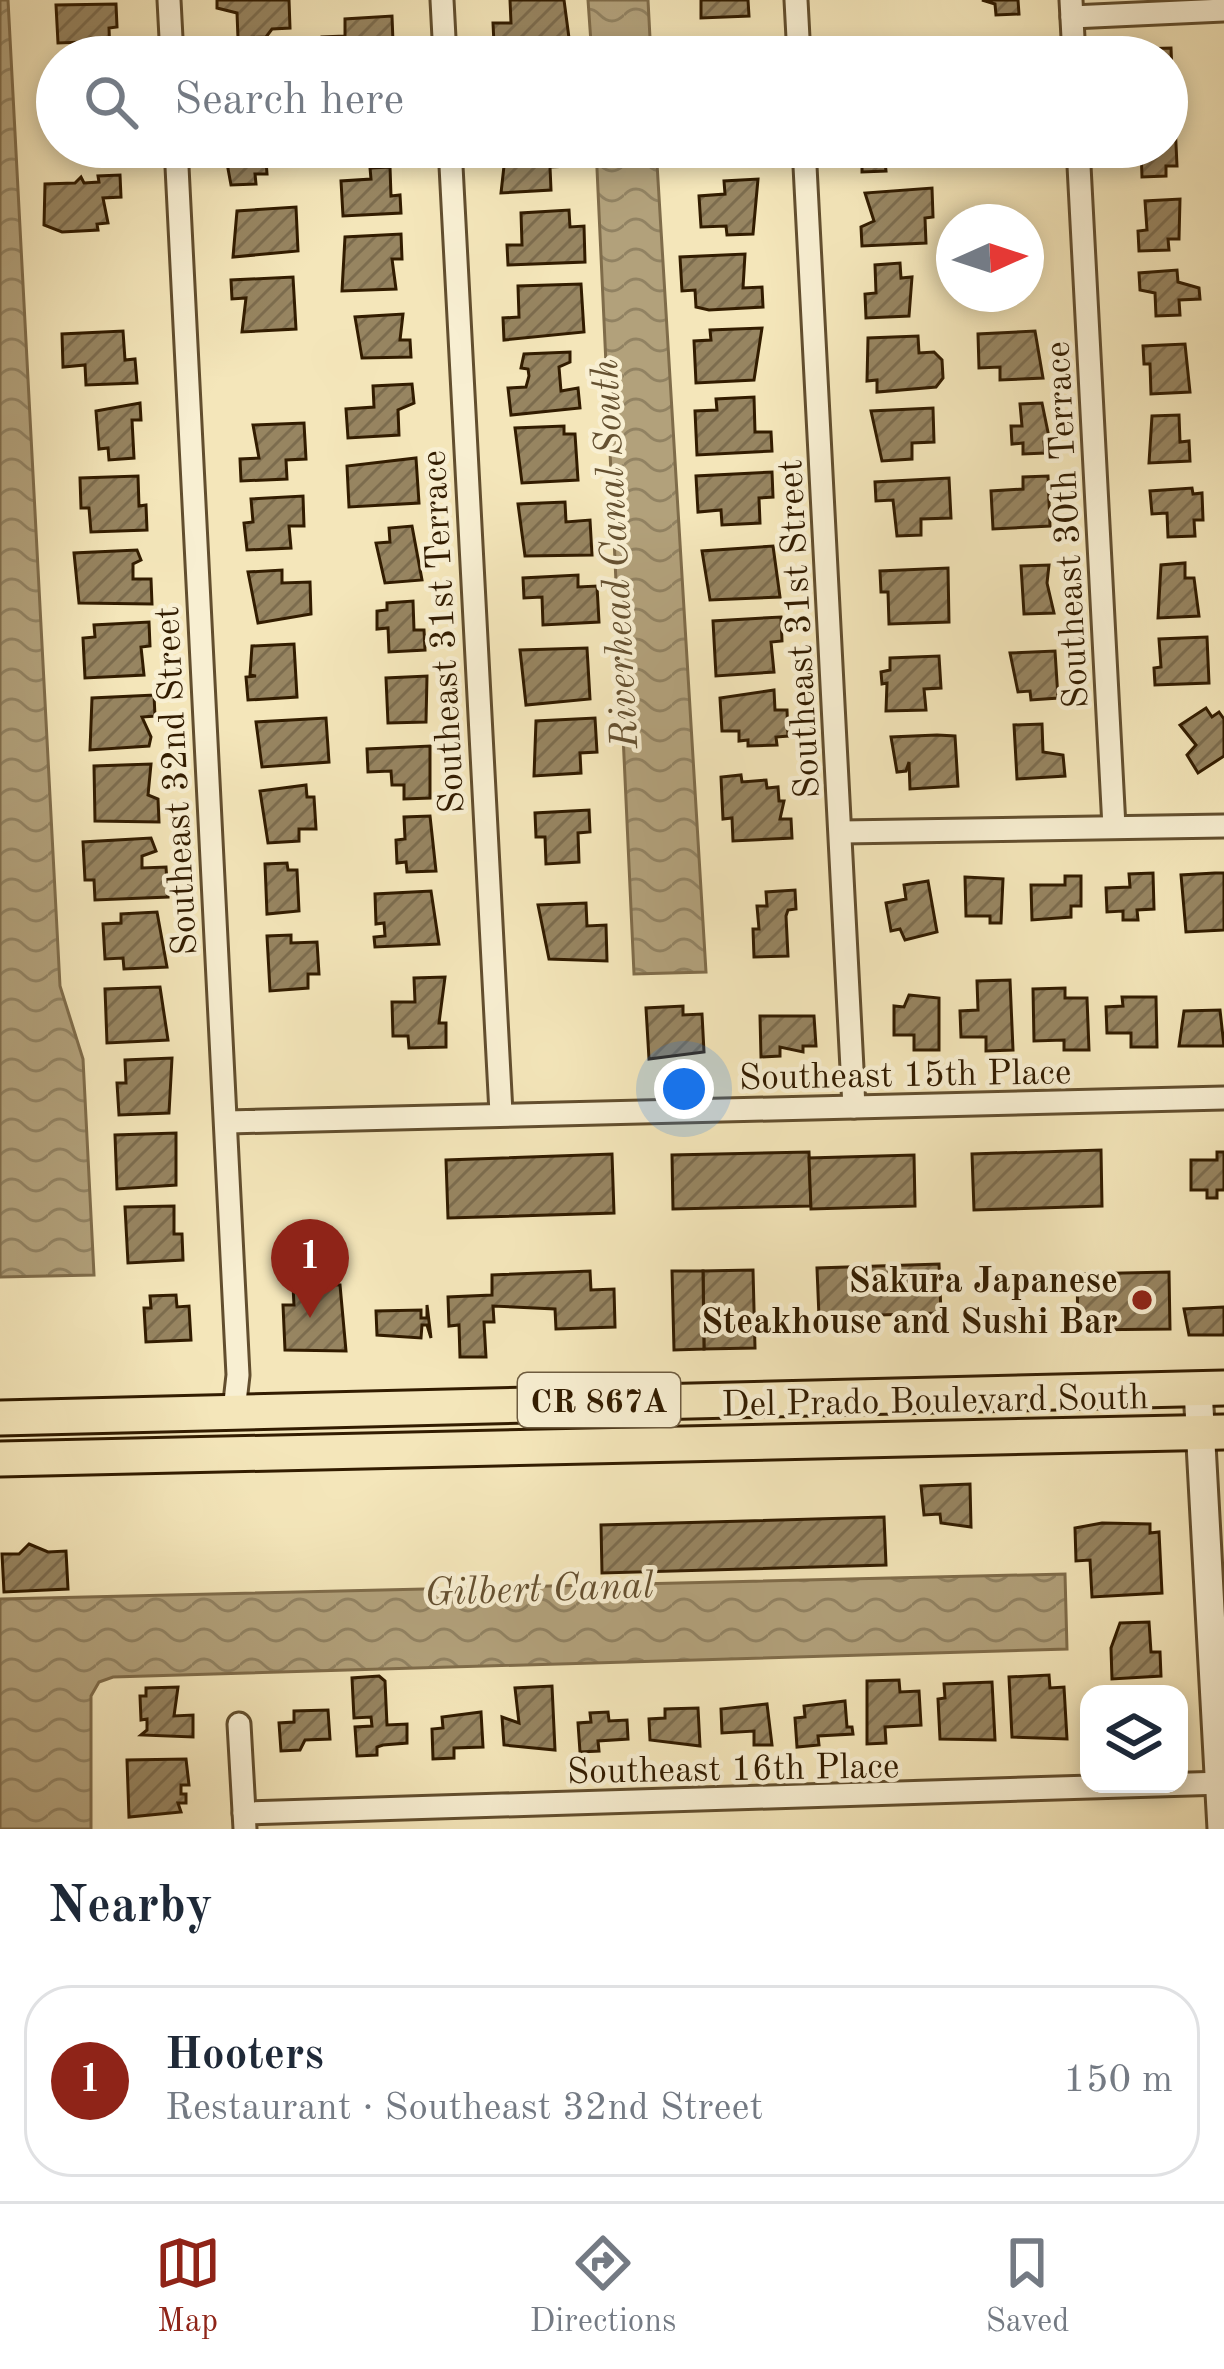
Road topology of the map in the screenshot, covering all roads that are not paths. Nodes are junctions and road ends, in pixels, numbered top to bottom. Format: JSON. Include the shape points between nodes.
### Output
{"nodes":[{"id":1,"x":169,"y":0,"type":"edge"},
{"id":2,"x":442,"y":0,"type":"edge"},
{"id":3,"x":796,"y":0,"type":"edge"},
{"id":4,"x":1071,"y":8,"type":"edge"},
{"id":5,"x":1224,"y":10,"type":"edge"},
{"id":6,"x":171,"y":36,"type":"edge"},
{"id":7,"x":444,"y":36,"type":"edge"},
{"id":8,"x":798,"y":36,"type":"edge"},
{"id":9,"x":177,"y":168,"type":"edge"},
{"id":10,"x":450,"y":168,"type":"edge"},
{"id":11,"x":805,"y":168,"type":"edge"},
{"id":12,"x":1079,"y":168,"type":"edge"},
{"id":13,"x":1224,"y":826,"type":"edge"},
{"id":14,"x":1114,"y":827,"type":"junction"},
{"id":15,"x":842,"y":832,"type":"junction"},
{"id":16,"x":1224,"y":1098,"type":"edge"},
{"id":17,"x":854,"y":1107,"type":"junction"},
{"id":18,"x":500,"y":1113,"type":"junction"},
{"id":19,"x":228,"y":1122,"type":"junction"},
{"id":20,"x":1211,"y":1389,"type":"edge"},
{"id":21,"x":234,"y":1411,"type":"junction"},
{"id":22,"x":0,"y":1418,"type":"edge"},
{"id":23,"x":1212,"y":1432,"type":"edge"},
{"id":24,"x":179,"y":1455,"type":"junction"},
{"id":25,"x":0,"y":1459,"type":"edge"},
{"id":26,"x":239,"y":1724,"type":"dead end"},
{"id":27,"x":1222,"y":1783,"type":"edge"},
{"id":28,"x":245,"y":1821,"type":"edge"},
{"id":29,"x":1222,"y":1829,"type":"edge"}],
"edges":[{"from":1,"to":6,"type":"street"},
{"from":2,"to":7,"type":"street"},
{"from":3,"to":8,"type":"street"},
{"from":4,"to":5,"type":"street"},
{"from":9,"to":19,"type":"street","name":"Southeast 32nd Street"},
{"from":10,"to":18,"type":"street","name":"Southeast 31st Terrace"},
{"from":11,"to":15,"type":"street","name":"Southeast 31st Street"},
{"from":12,"to":14,"type":"street","name":"Southeast 30th Terrace"},
{"from":13,"to":14,"type":"street"},
{"from":14,"to":15,"type":"street"},
{"from":15,"to":17,"type":"street","name":"Southeast 31st Street"},
{"from":16,"to":17,"type":"street","name":"Southeast 15th Place"},
{"from":17,"to":18,"type":"street","name":"Southeast 15th Place"},
{"from":18,"to":19,"type":"street","name":"Southeast 15th Place"},
{"from":19,"to":21,"type":"street","name":"Southeast 32nd Street"},
{"from":20,"to":21,"type":"main road","name":"Del Prado Boulevard South","number":"CR 867A"},
{"from":20,"to":23,"type":"street"},
{"from":21,"to":22,"type":"main road","name":"Del Prado Boulevard South","number":"CR 867A"},
{"from":21,"to":24,"type":"main road"},
{"from":23,"to":24,"type":"main road","name":"Del Prado Boulevard South","number":"CR 867A"},
{"from":23,"to":27,"type":"street"},
{"from":24,"to":25,"type":"main road","name":"Del Prado Boulevard South","number":"CR 867A"},
{"from":26,"to":28,"type":"street","name":"Southeast 16th Place"},
{"from":27,"to":28,"type":"street","name":"Southeast 16th Place"},
{"from":27,"to":29,"type":"street"}]}
